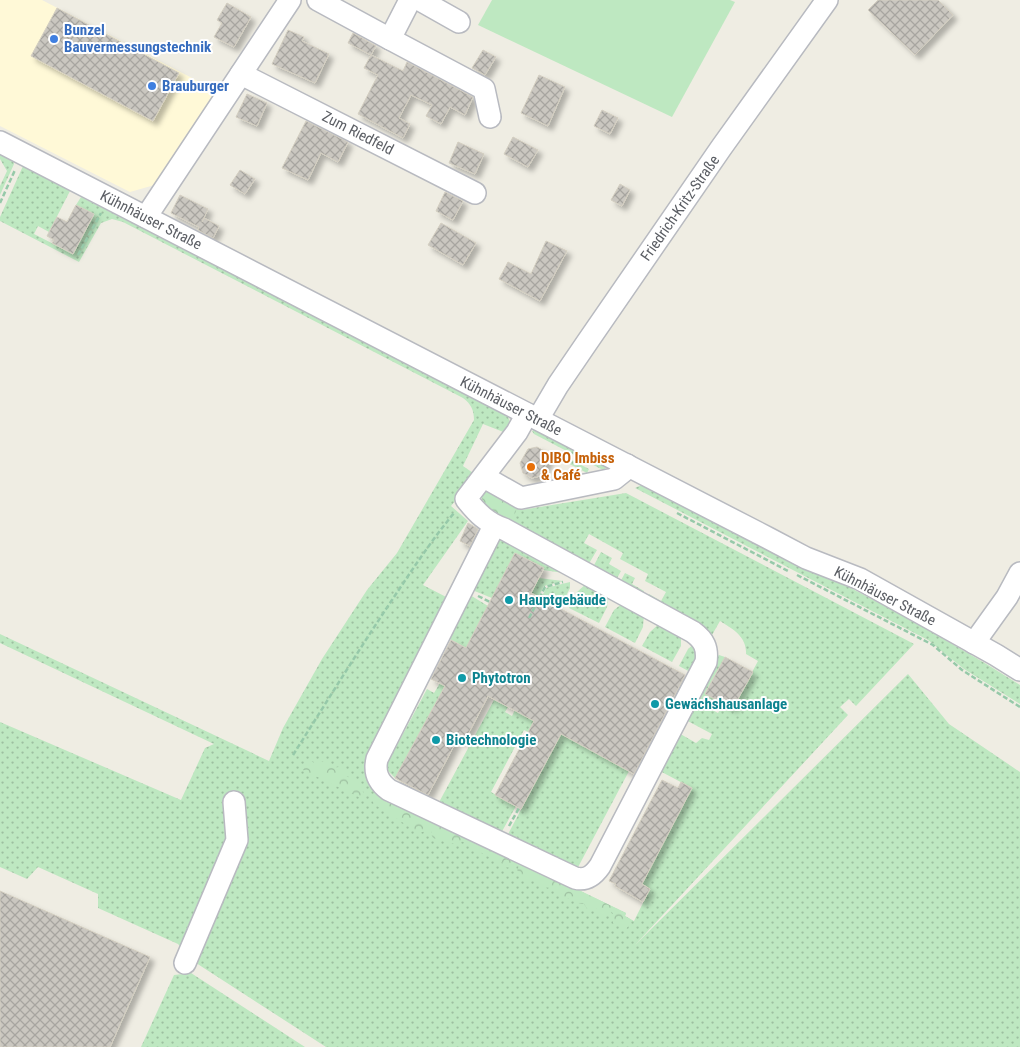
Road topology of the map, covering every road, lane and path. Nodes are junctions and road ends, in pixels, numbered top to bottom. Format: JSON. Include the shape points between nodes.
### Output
{"nodes":[{"id":1,"x":290,"y":0,"type":"edge"},
{"id":2,"x":318,"y":0,"type":"edge"},
{"id":3,"x":410,"y":0,"type":"edge"},
{"id":4,"x":420,"y":0,"type":"edge"},
{"id":5,"x":827,"y":0,"type":"edge"},
{"id":6,"x":459,"y":22,"type":"dead end"},
{"id":7,"x":390,"y":39,"type":"junction"},
{"id":8,"x":241,"y":74,"type":"junction"},
{"id":9,"x":490,"y":117,"type":"dead end"},
{"id":10,"x":0,"y":142,"type":"edge"},
{"id":11,"x":15,"y":170,"type":"dead end"},
{"id":12,"x":474,"y":193,"type":"dead end"},
{"id":13,"x":108,"y":198,"type":"junction"},
{"id":14,"x":0,"y":202,"type":"edge"},
{"id":15,"x":146,"y":217,"type":"junction"},
{"id":16,"x":78,"y":255,"type":"dead end"},
{"id":17,"x":533,"y":417,"type":"junction"},
{"id":18,"x":627,"y":465,"type":"junction"},
{"id":19,"x":484,"y":477,"type":"junction"},
{"id":20,"x":466,"y":499,"type":"junction"},
{"id":21,"x":672,"y":511,"type":"dead end"},
{"id":22,"x":494,"y":526,"type":"junction"},
{"id":23,"x":1020,"y":573,"type":"edge"},
{"id":24,"x":568,"y":581,"type":"dead end"},
{"id":25,"x":482,"y":598,"type":"dead end"},
{"id":26,"x":490,"y":602,"type":"dead end"},
{"id":27,"x":529,"y":618,"type":"dead end"},
{"id":28,"x":974,"y":643,"type":"junction"},
{"id":29,"x":1020,"y":670,"type":"edge"},
{"id":30,"x":1020,"y":707,"type":"edge"},
{"id":31,"x":293,"y":755,"type":"dead end"},
{"id":32,"x":234,"y":802,"type":"dead end"},
{"id":33,"x":519,"y":808,"type":"dead end"},
{"id":34,"x":500,"y":843,"type":"junction"},
{"id":35,"x":185,"y":963,"type":"dead end"}],
"edges":[{"from":1,"to":8,"type":"street"},
{"from":2,"to":7,"type":"street"},
{"from":3,"to":7,"type":"street"},
{"from":4,"to":6,"type":"street"},
{"from":5,"to":17,"type":"street","name":"Friedrich-Kritz-Straße"},
{"from":7,"to":9,"type":"street","via":[[484,90]]},
{"from":8,"to":12,"type":"street","name":"Zum Riedfeld"},
{"from":8,"to":15,"type":"street"},
{"from":10,"to":13,"type":"street","name":"Kühnhäuser Straße"},
{"from":11,"to":14,"type":"path"},
{"from":13,"to":15,"type":"street","name":"Kühnhäuser Straße"},
{"from":13,"to":16,"type":"path"},
{"from":15,"to":17,"type":"street","name":"Kühnhäuser Straße"},
{"from":17,"to":18,"type":"street","name":"Kühnhäuser Straße"},
{"from":17,"to":19,"type":"street","name":"Friedrich-Kritz-Straße","via":[[517,432]]},
{"from":18,"to":19,"type":"street","via":[[614,479],[521,498]]},
{"from":18,"to":28,"type":"street","name":"Kühnhäuser Straße","via":[[806,558],[860,580]]},
{"from":19,"to":20,"type":"street","name":"Friedrich-Kritz-Straße"},
{"from":20,"to":22,"type":"street","via":[[482,518]]},
{"from":20,"to":31,"type":"path","via":[[433,538]]},
{"from":21,"to":30,"type":"path","via":[[932,646],[962,670]]},
{"from":22,"to":34,"type":"street","via":[[377,759],[376,772],[389,790]]},
{"from":22,"to":34,"type":"street","via":[[693,632],[703,641],[707,651],[706,662],[596,872],[586,879],[575,878]]},
{"from":23,"to":28,"type":"street"},
{"from":24,"to":27,"type":"path","via":[[545,587]]},
{"from":25,"to":26,"type":"path"},
{"from":28,"to":29,"type":"street","name":"Kühnhäuser Straße"},
{"from":32,"to":35,"type":"street","via":[[238,840]]},
{"from":33,"to":34,"type":"path"}]}
